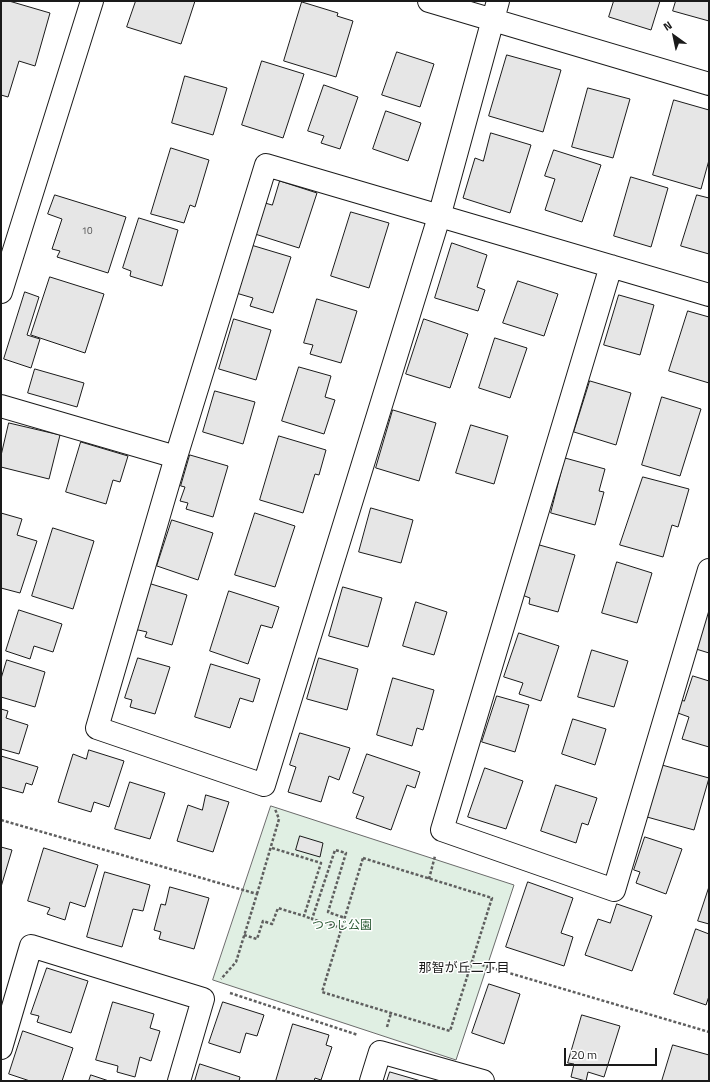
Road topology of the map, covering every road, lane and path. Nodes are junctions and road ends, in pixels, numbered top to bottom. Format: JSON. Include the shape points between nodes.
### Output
{"nodes":[{"id":1,"x":92,"y":1,"type":"edge"},
{"id":2,"x":429,"y":1,"type":"edge"},
{"id":3,"x":495,"y":10,"type":"edge"},
{"id":4,"x":709,"y":84,"type":"edge"},
{"id":5,"x":439,"y":217,"type":"junction"},
{"id":6,"x":611,"y":266,"type":"junction"},
{"id":7,"x":1,"y":292,"type":"edge"},
{"id":8,"x":709,"y":295,"type":"edge"},
{"id":9,"x":1,"y":406,"type":"edge"},
{"id":10,"x":176,"y":457,"type":"junction"},
{"id":11,"x":709,"y":570,"type":"edge"},
{"id":12,"x":264,"y":785,"type":"junction"},
{"id":13,"x":1,"y":820,"type":"edge"},
{"id":14,"x":271,"y":848,"type":"junction"},
{"id":15,"x":257,"y":894,"type":"junction"},
{"id":16,"x":304,"y":916,"type":"junction"},
{"id":17,"x":345,"y":918,"type":"junction"},
{"id":18,"x":312,"y":919,"type":"junction"},
{"id":19,"x":342,"y":928,"type":"junction"},
{"id":20,"x":244,"y":935,"type":"junction"},
{"id":21,"x":472,"y":962,"type":"junction"},
{"id":22,"x":203,"y":999,"type":"junction"},
{"id":23,"x":709,"y":1032,"type":"edge"},
{"id":24,"x":1,"y":1048,"type":"edge"},
{"id":25,"x":380,"y":1052,"type":"junction"},
{"id":26,"x":179,"y":1081,"type":"edge"},
{"id":27,"x":371,"y":1081,"type":"edge"},
{"id":28,"x":483,"y":1081,"type":"edge"}],
"edges":[{"from":1,"to":7,"type":"street"},
{"from":2,"to":3,"type":"street"},
{"from":3,"to":4,"type":"street"},
{"from":3,"to":5,"type":"street"},
{"from":5,"to":6,"type":"street"},
{"from":5,"to":10,"type":"street","via":[[266,165]]},
{"from":5,"to":12,"type":"street"},
{"from":6,"to":8,"type":"street"},
{"from":6,"to":11,"type":"street","via":[[442,830],[614,890]]},
{"from":9,"to":10,"type":"street"},
{"from":10,"to":12,"type":"street","via":[[97,728]]},
{"from":12,"to":14,"type":"path","via":[[279,819]]},
{"from":13,"to":15,"type":"path"},
{"from":14,"to":15,"type":"path"},
{"from":14,"to":16,"type":"path","via":[[321,863]]},
{"from":15,"to":20,"type":"path"},
{"from":16,"to":18,"type":"path"},
{"from":16,"to":20,"type":"path","via":[[278,908],[272,924],[263,921],[257,939]]},
{"from":17,"to":18,"type":"path","via":[[328,912],[346,853],[335,850]]},
{"from":17,"to":19,"type":"path"},
{"from":17,"to":21,"type":"path","via":[[363,858],[492,898]]},
{"from":18,"to":19,"type":"path"},
{"from":19,"to":21,"type":"path","via":[[322,992],[450,1031]]},
{"from":20,"to":22,"type":"path","via":[[236,962]]},
{"from":21,"to":23,"type":"path"},
{"from":22,"to":24,"type":"street","via":[[31,946]]},
{"from":22,"to":25,"type":"path","via":[[226,992],[364,1037]]},
{"from":22,"to":26,"type":"street"},
{"from":25,"to":27,"type":"street"},
{"from":25,"to":28,"type":"street"}]}
